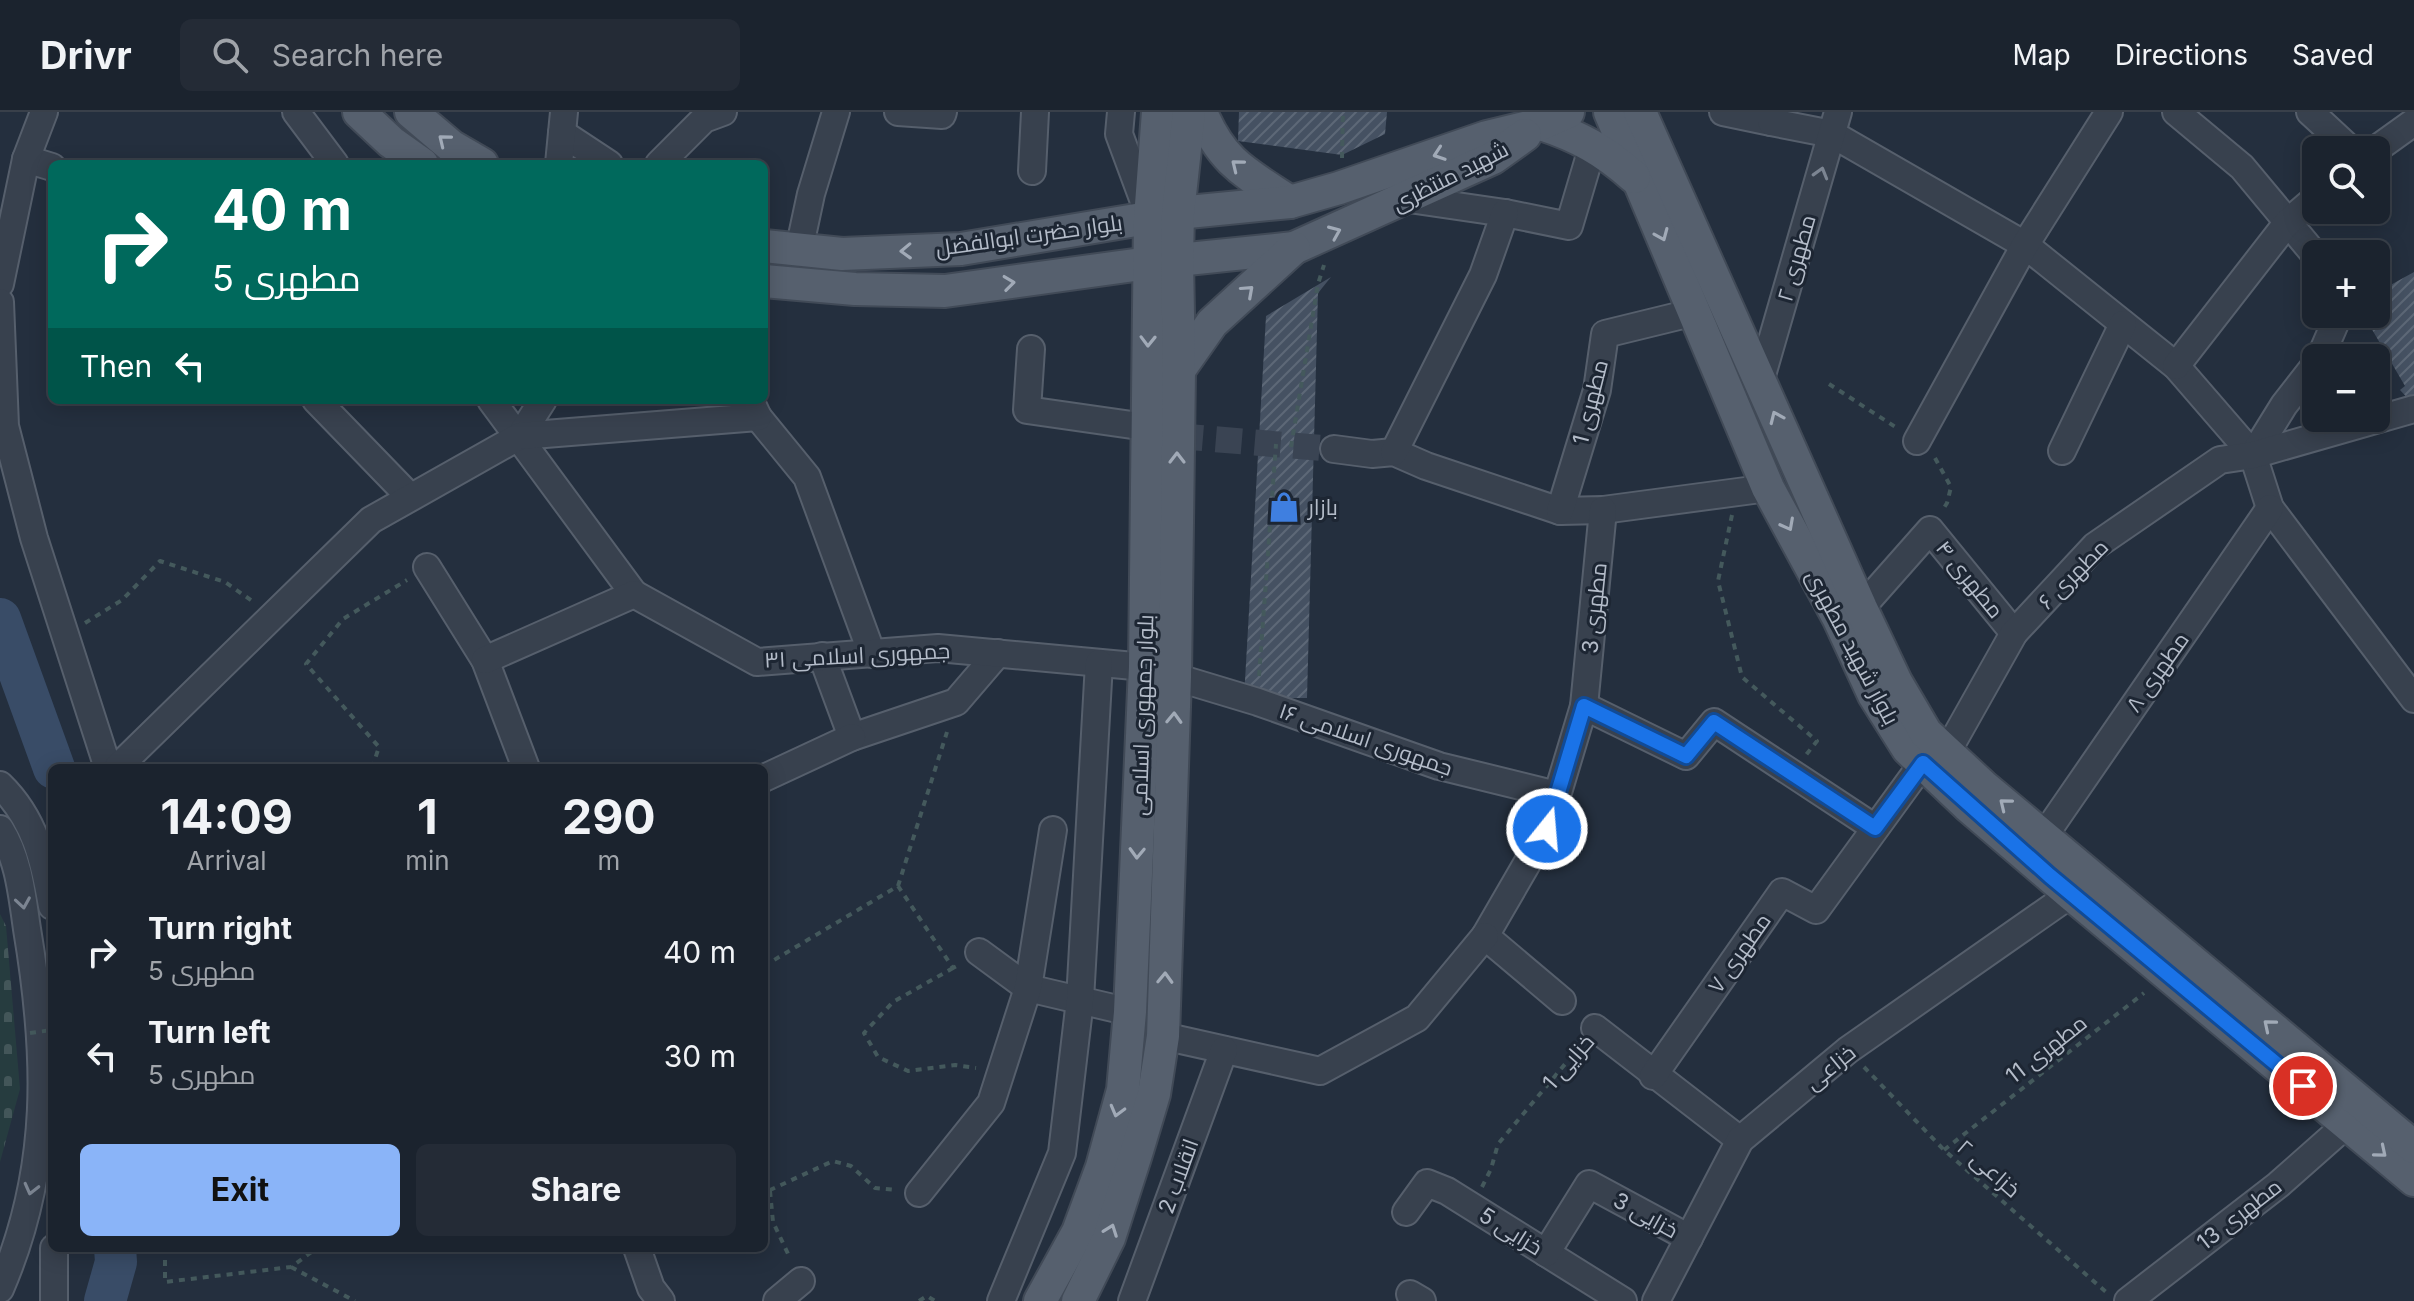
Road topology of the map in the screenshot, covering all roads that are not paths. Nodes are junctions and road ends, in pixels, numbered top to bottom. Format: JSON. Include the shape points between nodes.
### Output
{"nodes":[{"id":1,"x":44,"y":112,"type":"edge"},
{"id":2,"x":296,"y":112,"type":"edge"},
{"id":3,"x":359,"y":112,"type":"edge"},
{"id":4,"x":411,"y":112,"type":"edge"},
{"id":5,"x":723,"y":112,"type":"edge"},
{"id":6,"x":836,"y":112,"type":"edge"},
{"id":7,"x":898,"y":112,"type":"edge"},
{"id":8,"x":943,"y":112,"type":"edge"},
{"id":9,"x":1035,"y":112,"type":"edge"},
{"id":10,"x":1121,"y":112,"type":"edge"},
{"id":11,"x":1158,"y":112,"type":"edge"},
{"id":12,"x":1189,"y":112,"type":"edge"},
{"id":13,"x":1201,"y":112,"type":"edge"},
{"id":14,"x":1610,"y":112,"type":"edge"},
{"id":15,"x":1640,"y":112,"type":"edge"},
{"id":16,"x":1723,"y":112,"type":"edge"},
{"id":17,"x":2109,"y":112,"type":"edge"},
{"id":18,"x":2176,"y":112,"type":"edge"},
{"id":19,"x":2310,"y":112,"type":"edge"},
{"id":20,"x":1553,"y":117,"type":"edge"},
{"id":21,"x":1771,"y":117,"type":"edge"},
{"id":22,"x":563,"y":122,"type":"edge"},
{"id":23,"x":2414,"y":122,"type":"edge"},
{"id":24,"x":1835,"y":123,"type":"edge"},
{"id":25,"x":2336,"y":136,"type":"edge"},
{"id":26,"x":2390,"y":139,"type":"edge"},
{"id":27,"x":1593,"y":145,"type":"junction"},
{"id":28,"x":26,"y":159,"type":"junction"},
{"id":29,"x":332,"y":160,"type":"edge"},
{"id":30,"x":416,"y":160,"type":"edge"},
{"id":31,"x":475,"y":160,"type":"edge"},
{"id":32,"x":559,"y":160,"type":"edge"},
{"id":33,"x":605,"y":160,"type":"edge"},
{"id":34,"x":663,"y":160,"type":"edge"},
{"id":35,"x":48,"y":166,"type":"edge"},
{"id":36,"x":1032,"y":171,"type":"dead end"},
{"id":37,"x":1640,"y":183,"type":"junction"},
{"id":38,"x":1409,"y":199,"type":"junction"},
{"id":39,"x":1290,"y":202,"type":"junction"},
{"id":40,"x":2302,"y":210,"type":"edge"},
{"id":41,"x":1505,"y":213,"type":"junction"},
{"id":42,"x":1164,"y":216,"type":"junction"},
{"id":43,"x":2288,"y":222,"type":"junction"},
{"id":44,"x":2303,"y":240,"type":"edge"},
{"id":45,"x":2025,"y":245,"type":"junction"},
{"id":46,"x":768,"y":246,"type":"edge"},
{"id":47,"x":1294,"y":248,"type":"junction"},
{"id":48,"x":799,"y":250,"type":"junction"},
{"id":49,"x":1163,"y":261,"type":"junction"},
{"id":50,"x":768,"y":281,"type":"edge"},
{"id":51,"x":0,"y":284,"type":"edge"},
{"id":52,"x":0,"y":302,"type":"edge"},
{"id":53,"x":1695,"y":312,"type":"junction"},
{"id":54,"x":2123,"y":324,"type":"junction"},
{"id":55,"x":1031,"y":349,"type":"dead end"},
{"id":56,"x":2176,"y":366,"type":"junction"},
{"id":57,"x":1179,"y":370,"type":"junction"},
{"id":58,"x":1760,"y":382,"type":"junction"},
{"id":59,"x":2302,"y":382,"type":"edge"},
{"id":60,"x":320,"y":404,"type":"edge"},
{"id":61,"x":494,"y":404,"type":"edge"},
{"id":62,"x":540,"y":404,"type":"edge"},
{"id":63,"x":754,"y":408,"type":"edge"},
{"id":64,"x":2414,"y":409,"type":"edge"},
{"id":65,"x":1146,"y":427,"type":"junction"},
{"id":66,"x":520,"y":436,"type":"junction"},
{"id":67,"x":1917,"y":441,"type":"dead end"},
{"id":68,"x":1334,"y":449,"type":"tunnel mouth"},
{"id":69,"x":2062,"y":451,"type":"dead end"},
{"id":70,"x":1394,"y":452,"type":"junction"},
{"id":71,"x":2253,"y":455,"type":"junction"},
{"id":72,"x":1768,"y":488,"type":"junction"},
{"id":73,"x":409,"y":496,"type":"junction"},
{"id":74,"x":2270,"y":508,"type":"junction"},
{"id":75,"x":1603,"y":510,"type":"junction"},
{"id":76,"x":1560,"y":511,"type":"junction"},
{"id":77,"x":427,"y":567,"type":"road end"},
{"id":78,"x":634,"y":594,"type":"junction"},
{"id":79,"x":1861,"y":608,"type":"junction"},
{"id":80,"x":2014,"y":633,"type":"junction"},
{"id":81,"x":998,"y":653,"type":"junction"},
{"id":82,"x":872,"y":654,"type":"junction"},
{"id":83,"x":822,"y":656,"type":"junction"},
{"id":84,"x":485,"y":660,"type":"junction"},
{"id":85,"x":1099,"y":663,"type":"junction"},
{"id":86,"x":1160,"y":672,"type":"junction"},
{"id":87,"x":2414,"y":699,"type":"edge"},
{"id":88,"x":1584,"y":706,"type":"junction"},
{"id":89,"x":852,"y":737,"type":"junction"},
{"id":90,"x":1935,"y":758,"type":"junction"},
{"id":91,"x":107,"y":764,"type":"edge"},
{"id":92,"x":121,"y":764,"type":"edge"},
{"id":93,"x":524,"y":764,"type":"edge"},
{"id":94,"x":768,"y":776,"type":"edge"},
{"id":95,"x":0,"y":785,"type":"edge"},
{"id":96,"x":1557,"y":795,"type":"junction"},
{"id":97,"x":1875,"y":828,"type":"junction"},
{"id":98,"x":0,"y":829,"type":"edge"},
{"id":99,"x":1053,"y":830,"type":"dead end"},
{"id":100,"x":2044,"y":836,"type":"junction"},
{"id":101,"x":48,"y":887,"type":"edge"},
{"id":102,"x":2071,"y":894,"type":"junction"},
{"id":103,"x":1485,"y":936,"type":"junction"},
{"id":104,"x":979,"y":952,"type":"road end"},
{"id":105,"x":1028,"y":988,"type":"junction"},
{"id":106,"x":1080,"y":1000,"type":"junction"},
{"id":107,"x":1562,"y":1001,"type":"dead end"},
{"id":108,"x":1130,"y":1012,"type":"junction"},
{"id":109,"x":1595,"y":1028,"type":"road end"},
{"id":110,"x":1163,"y":1036,"type":"junction"},
{"id":111,"x":1224,"y":1050,"type":"junction"},
{"id":112,"x":1653,"y":1076,"type":"junction"},
{"id":113,"x":2347,"y":1124,"type":"junction"},
{"id":114,"x":1740,"y":1140,"type":"junction"},
{"id":115,"x":2414,"y":1147,"type":"edge"},
{"id":116,"x":1062,"y":1153,"type":"junction"},
{"id":117,"x":1102,"y":1167,"type":"junction"},
{"id":118,"x":2414,"y":1180,"type":"edge"},
{"id":119,"x":919,"y":1193,"type":"road end"},
{"id":120,"x":1406,"y":1212,"type":"dead end"},
{"id":121,"x":1689,"y":1238,"type":"junction"},
{"id":122,"x":54,"y":1252,"type":"edge"},
{"id":123,"x":638,"y":1252,"type":"edge"},
{"id":124,"x":1546,"y":1253,"type":"junction"},
{"id":125,"x":801,"y":1281,"type":"road end"},
{"id":126,"x":0,"y":1289,"type":"edge"},
{"id":127,"x":54,"y":1301,"type":"edge"},
{"id":128,"x":661,"y":1301,"type":"edge"},
{"id":129,"x":777,"y":1301,"type":"edge"},
{"id":130,"x":1001,"y":1301,"type":"edge"},
{"id":131,"x":1040,"y":1301,"type":"edge"},
{"id":132,"x":1078,"y":1301,"type":"edge"},
{"id":133,"x":1132,"y":1301,"type":"edge"},
{"id":134,"x":1623,"y":1301,"type":"edge"},
{"id":135,"x":1656,"y":1301,"type":"edge"},
{"id":136,"x":2128,"y":1301,"type":"edge"}],
"edges":[{"from":1,"to":28,"type":"street"},
{"from":2,"to":29,"type":"street"},
{"from":3,"to":30,"type":"main road"},
{"from":31,"to":4,"type":"main road","one_way":true},
{"from":5,"to":34,"type":"street","via":[[704,119]]},
{"from":6,"to":48,"type":"street"},
{"from":7,"to":8,"type":"street"},
{"from":9,"to":36,"type":"street"},
{"from":10,"to":42,"type":"street","via":[[1119,134]]},
{"from":11,"to":42,"type":"main road","name":"بلوار جمهوری اسلامی"},
{"from":12,"to":42,"type":"main road","name":"بلوار جمهوری اسلامی"},
{"from":39,"to":13,"type":"main road","one_way":true,"via":[[1230,162],[1210,136]]},
{"from":14,"to":37,"type":"main road","name":"بلوار شهید مطهری"},
{"from":15,"to":58,"type":"main road","name":"بلوار شهید مطهری"},
{"from":16,"to":21,"type":"street"},
{"from":17,"to":45,"type":"street"},
{"from":18,"to":43,"type":"street","via":[[2242,167]]},
{"from":19,"to":25,"type":"street"},
{"from":20,"to":27,"type":"main road","via":[[1566,132]]},
{"from":20,"to":38,"type":"main road","name":"شهید منتظری","via":[[1493,158]]},
{"from":20,"to":39,"type":"main road","name":"شهید منتظری","one_way":true},
{"from":21,"to":24,"type":"street"},
{"from":22,"to":32,"type":"street"},
{"from":22,"to":33,"type":"street"},
{"from":23,"to":26,"type":"street"},
{"from":24,"to":45,"type":"street"},
{"from":58,"to":24,"type":"street","name":"مطهری ۲","one_way":true},
{"from":27,"to":37,"type":"main road"},
{"from":27,"to":41,"type":"street","via":[[1569,226]]},
{"from":28,"to":35,"type":"street"},
{"from":28,"to":51,"type":"street"},
{"from":37,"to":53,"type":"main road","name":"بلوار شهید مطهری","one_way":true},
{"from":38,"to":41,"type":"street"},
{"from":47,"to":38,"type":"main road","name":"شهید منتظری","one_way":true},
{"from":39,"to":42,"type":"main road","name":"شهید منتظری"},
{"from":40,"to":43,"type":"street"},
{"from":41,"to":70,"type":"street","via":[[1483,275]]},
{"from":42,"to":48,"type":"main road","name":"بلوار حضرت ابوالفضل","one_way":true,"via":[[961,249],[842,254]]},
{"from":42,"to":49,"type":"main road","name":"بلوار جمهوری اسلامی"},
{"from":43,"to":44,"type":"street"},
{"from":43,"to":56,"type":"street"},
{"from":45,"to":54,"type":"street"},
{"from":45,"to":67,"type":"street"},
{"from":46,"to":48,"type":"main road","name":"بلوار حضرت ابوالفضل"},
{"from":47,"to":49,"type":"main road","name":"شهید منتظری"},
{"from":57,"to":47,"type":"main road","one_way":true,"via":[[1212,323]]},
{"from":50,"to":49,"type":"main road","name":"بلوار حضرت ابوالفضل","one_way":true,"via":[[945,291]]},
{"from":49,"to":57,"type":"main road","name":"بلوار جمهوری اسلامی"},
{"from":49,"to":65,"type":"main road","name":"بلوار جمهوری اسلامی","one_way":true},
{"from":52,"to":91,"type":"street","via":[[5,426],[34,538]]},
{"from":53,"to":72,"type":"main road","name":"بلوار شهید مطهری"},
{"from":53,"to":76,"type":"street","name":"مطهری 1","via":[[1605,334],[1597,390]]},
{"from":54,"to":56,"type":"street"},
{"from":54,"to":69,"type":"street"},
{"from":55,"to":65,"type":"street","via":[[1027,410]]},
{"from":56,"to":71,"type":"street"},
{"from":86,"to":57,"type":"main road","name":"بلوار جمهوری اسلامی","one_way":true},
{"from":79,"to":58,"type":"main road","name":"بلوار شهید مطهری","one_way":true},
{"from":59,"to":71,"type":"street"},
{"from":60,"to":73,"type":"street"},
{"from":61,"to":66,"type":"street","name":"جمهوری اسلامی ۳۱"},
{"from":62,"to":66,"type":"street"},
{"from":63,"to":66,"type":"street"},
{"from":63,"to":82,"type":"street","via":[[807,477]]},
{"from":64,"to":71,"type":"street","name":"مطهری ۶"},
{"from":65,"to":86,"type":"main road","name":"بلوار جمهوری اسلامی"},
{"from":66,"to":73,"type":"street"},
{"from":66,"to":78,"type":"street","name":"جمهوری اسلامی ۳۱"},
{"from":68,"to":70,"type":"street"},
{"from":70,"to":76,"type":"street"},
{"from":71,"to":74,"type":"street"},
{"from":71,"to":80,"type":"street","name":"مطهری ۶","via":[[2220,460],[2095,546]]},
{"from":72,"to":75,"type":"street"},
{"from":72,"to":90,"type":"main road","name":"بلوار شهید مطهری","one_way":true,"via":[[1874,695],[1908,749]]},
{"from":73,"to":92,"type":"street","via":[[371,520]]},
{"from":74,"to":87,"type":"street"},
{"from":74,"to":100,"type":"street","name":"مطهری ۸"},
{"from":75,"to":76,"type":"street"},
{"from":75,"to":88,"type":"street","name":"مطهری 3"},
{"from":77,"to":84,"type":"street"},
{"from":78,"to":83,"type":"street","name":"جمهوری اسلامی ۳۱","via":[[757,662]]},
{"from":78,"to":84,"type":"street"},
{"from":79,"to":80,"type":"street","name":"مطهری ۴","via":[[1930,530]]},
{"from":79,"to":90,"type":"main road","name":"بلوار شهید مطهری"},
{"from":80,"to":90,"type":"street","name":"مطهری ۶"},
{"from":81,"to":82,"type":"street","name":"جمهوری اسلامی ۳۱","via":[[938,648]]},
{"from":81,"to":85,"type":"street","name":"جمهوری اسلامی ۳۱"},
{"from":81,"to":89,"type":"street","via":[[956,702]]},
{"from":82,"to":83,"type":"street","name":"جمهوری اسلامی ۳۱"},
{"from":83,"to":89,"type":"street"},
{"from":84,"to":93,"type":"street"},
{"from":85,"to":86,"type":"street","name":"جمهوری اسلامی ۳۱"},
{"from":85,"to":106,"type":"street"},
{"from":86,"to":96,"type":"street","name":"جمهوری اسلامی ۱۶","via":[[1439,766]]},
{"from":86,"to":108,"type":"main road","name":"بلوار جمهوری اسلامی","one_way":true},
{"from":110,"to":86,"type":"main road","name":"بلوار جمهوری اسلامی","one_way":true},
{"from":88,"to":96,"type":"street","name":"مطهری 3"},
{"from":88,"to":97,"type":"street","via":[[1686,756],[1714,722]]},
{"from":89,"to":94,"type":"street"},
{"from":90,"to":97,"type":"street","name":"مطهری ۷"},
{"from":100,"to":90,"type":"main road","name":"بلوار شهید مطهری","one_way":true,"via":[[1983,786]]},
{"from":90,"to":102,"type":"main road","name":"بلوار شهید مطهری"},
{"from":95,"to":101,"type":"street","via":[[27,818]]},
{"from":96,"to":103,"type":"street","name":"مطهری 3","via":[[1547,829]]},
{"from":97,"to":112,"type":"street","name":"مطهری ۷","via":[[1816,910],[1782,892]]},
{"from":98,"to":126,"type":"street","one_way":true,"via":[[19,878],[37,989],[43,1077],[38,1159],[16,1252]]},
{"from":99,"to":105,"type":"street"},
{"from":115,"to":100,"type":"main road","name":"بلوار شهید مطهری","one_way":true},
{"from":102,"to":113,"type":"main road","name":"بلوار شهید مطهری"},
{"from":102,"to":114,"type":"street","name":"خزاعی","via":[[1848,1050]]},
{"from":103,"to":107,"type":"street"},
{"from":103,"to":111,"type":"street","name":"مطهری 3","via":[[1417,1018],[1320,1071]]},
{"from":104,"to":105,"type":"street"},
{"from":105,"to":106,"type":"street"},
{"from":105,"to":119,"type":"street","via":[[991,1103]]},
{"from":106,"to":108,"type":"street"},
{"from":106,"to":116,"type":"street"},
{"from":108,"to":117,"type":"main road","name":"بلوار جمهوری اسلامی","one_way":true,"via":[[1123,1090]]},
{"from":109,"to":112,"type":"street","name":"خزایی 1"},
{"from":110,"to":111,"type":"street","name":"مطهری 3"},
{"from":132,"to":110,"type":"main road","name":"بلوار جمهوری اسلامی","one_way":true,"via":[[1109,1238],[1136,1154],[1154,1094]]},
{"from":111,"to":133,"type":"street","name":"انقلاب 2"},
{"from":112,"to":114,"type":"street","name":"خزایی 1"},
{"from":113,"to":118,"type":"main road","name":"بلوار شهید مطهری","one_way":true},
{"from":113,"to":136,"type":"street","name":"مطهری 13","via":[[2278,1185]]},
{"from":114,"to":121,"type":"street","name":"خزاعی"},
{"from":116,"to":117,"type":"street"},
{"from":116,"to":130,"type":"street"},
{"from":117,"to":131,"type":"main road","name":"بلوار جمهوری اسلامی","via":[[1078,1232]]},
{"from":120,"to":124,"type":"street","name":"خزایی 5","via":[[1427,1183]]},
{"from":121,"to":124,"type":"street","name":"خزایی 3","via":[[1589,1184]]},
{"from":121,"to":135,"type":"street","name":"خزاعی"},
{"from":122,"to":127,"type":"street"},
{"from":123,"to":128,"type":"street"},
{"from":124,"to":134,"type":"street","name":"خزایی 5"},
{"from":125,"to":129,"type":"street"}]}
